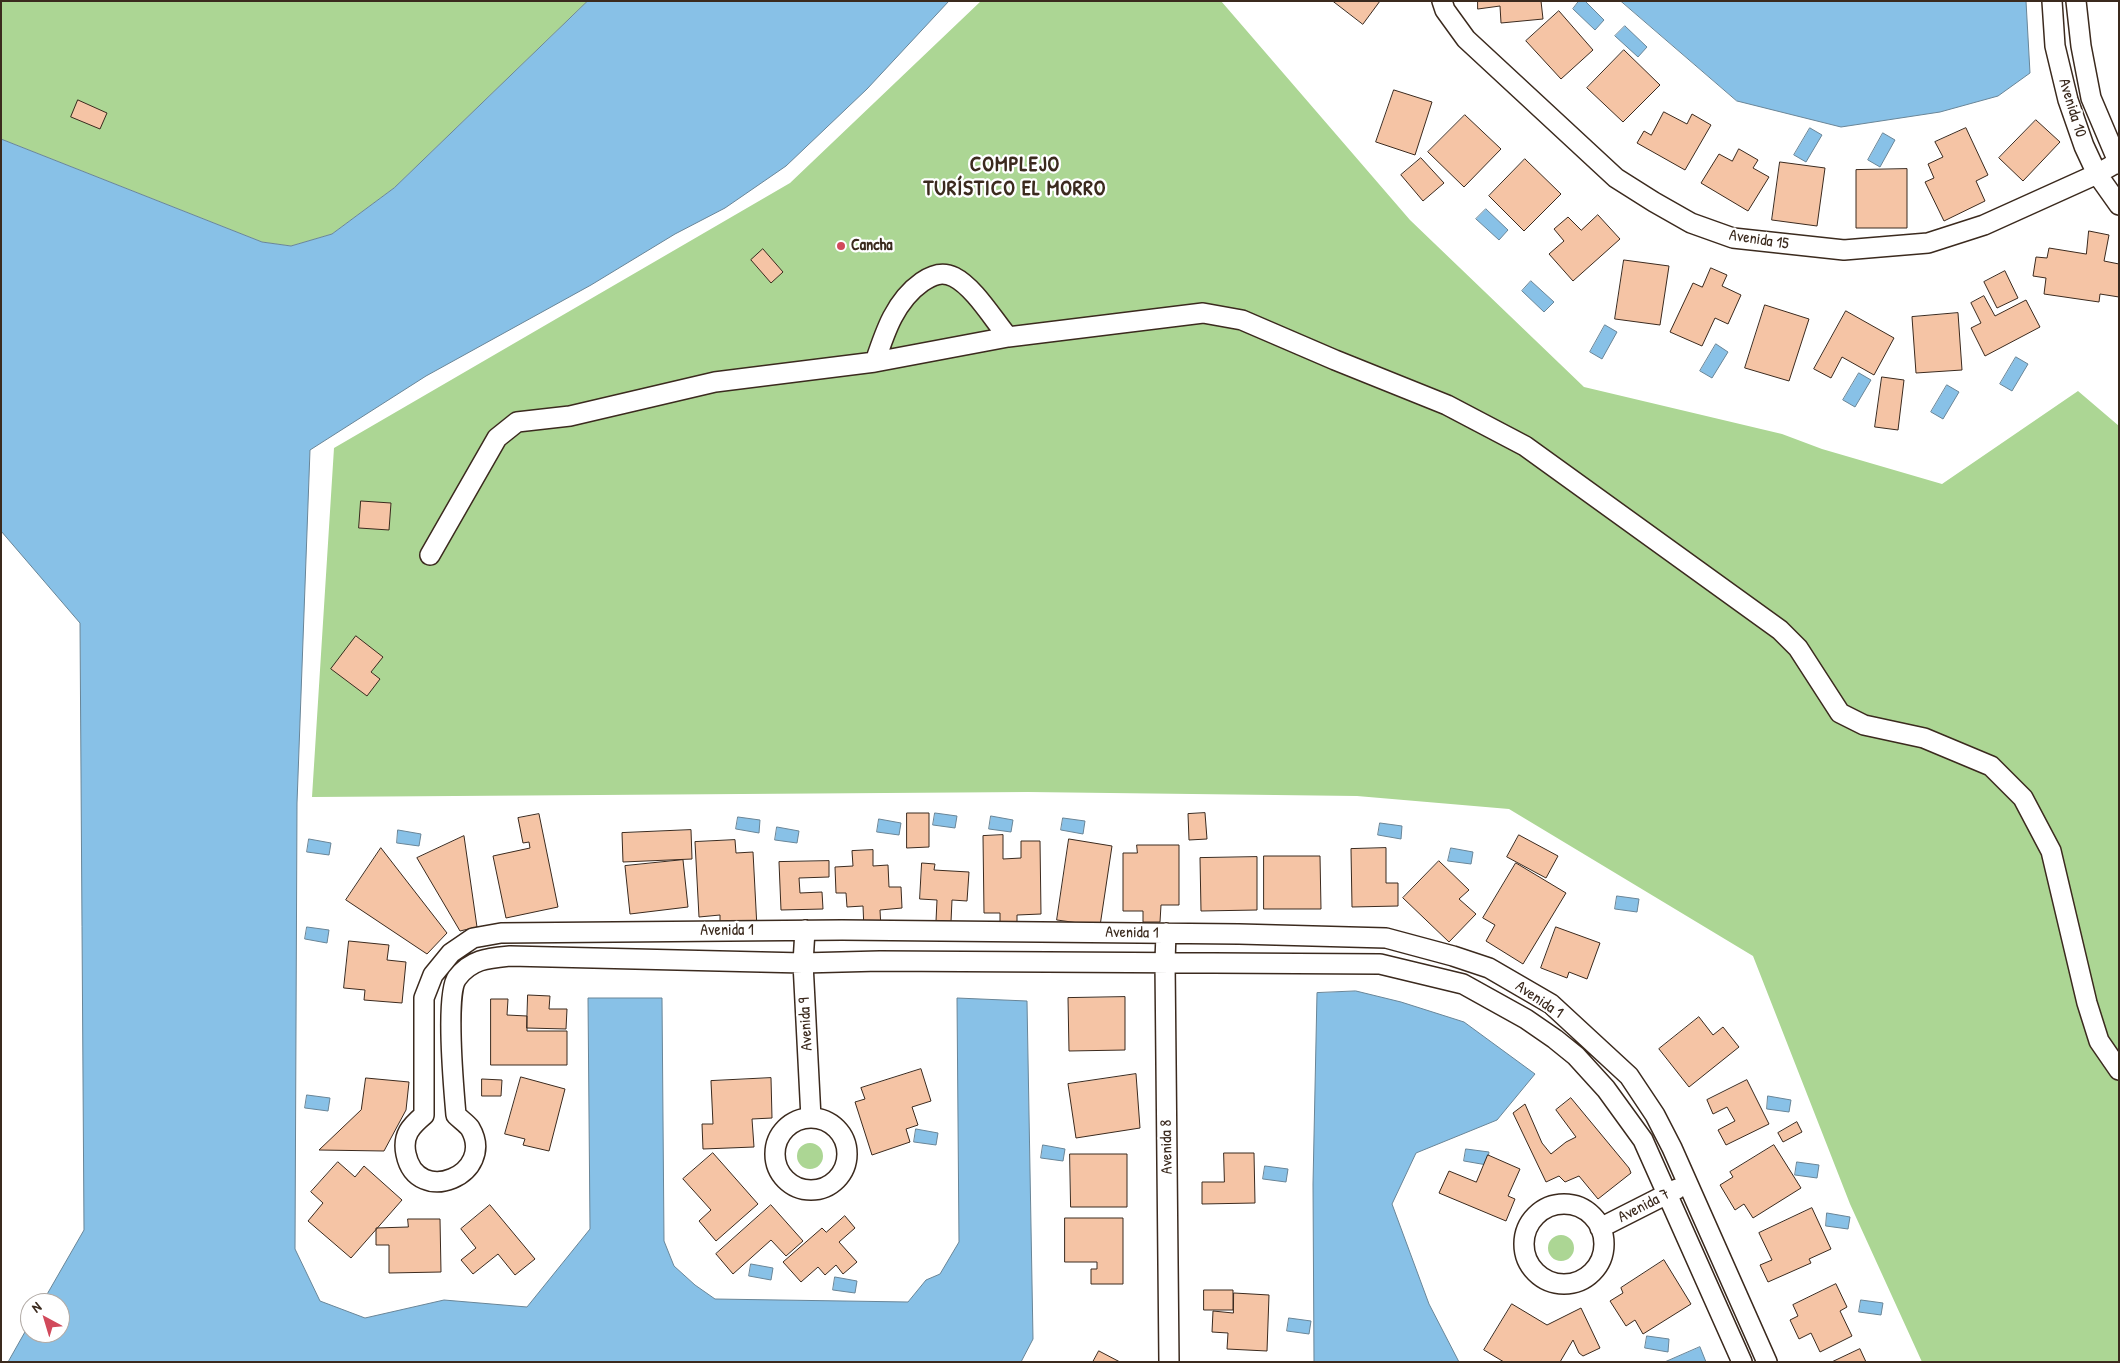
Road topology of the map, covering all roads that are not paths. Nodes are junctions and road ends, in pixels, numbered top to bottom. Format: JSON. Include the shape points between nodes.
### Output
{"nodes":[{"id":1,"x":1442,"y":1,"type":"edge"},
{"id":2,"x":2052,"y":1,"type":"edge"},
{"id":3,"x":2076,"y":1,"type":"edge"},
{"id":4,"x":2055,"y":46,"type":"junction"},
{"id":5,"x":2081,"y":46,"type":"junction"},
{"id":6,"x":2118,"y":163,"type":"edge"},
{"id":7,"x":2097,"y":174,"type":"junction"},
{"id":8,"x":2119,"y":205,"type":"edge"},
{"id":9,"x":1008,"y":337,"type":"junction"},
{"id":10,"x":874,"y":362,"type":"junction"},
{"id":11,"x":430,"y":555,"type":"dead end"},
{"id":12,"x":805,"y":930,"type":"junction"},
{"id":13,"x":954,"y":931,"type":"junction"},
{"id":14,"x":641,"y":932,"type":"junction"},
{"id":15,"x":1166,"y":933,"type":"junction"},
{"id":16,"x":1453,"y":956,"type":"junction"},
{"id":17,"x":639,"y":959,"type":"junction"},
{"id":18,"x":952,"y":962,"type":"junction"},
{"id":19,"x":1165,"y":962,"type":"junction"},
{"id":20,"x":803,"y":963,"type":"junction"},
{"id":21,"x":1443,"y":979,"type":"junction"},
{"id":22,"x":2119,"y":1070,"type":"edge"},
{"id":23,"x":424,"y":1115,"type":"junction"},
{"id":24,"x":456,"y":1115,"type":"junction"},
{"id":25,"x":811,"y":1118,"type":"dead end"},
{"id":26,"x":1688,"y":1184,"type":"junction"},
{"id":27,"x":1667,"y":1194,"type":"junction"},
{"id":28,"x":1600,"y":1228,"type":"junction"},
{"id":29,"x":1169,"y":1362,"type":"edge"},
{"id":30,"x":1742,"y":1362,"type":"edge"},
{"id":31,"x":1767,"y":1362,"type":"edge"}],
"edges":[{"from":1,"to":7,"type":"street","name":"Avenida 15","via":[[1466,39],[1616,178],[1691,223],[1733,238],[1844,250],[1928,242],[1984,225]]},
{"from":2,"to":4,"type":"street","name":"Avenida 10"},
{"from":3,"to":5,"type":"street","name":"Avenida 10"},
{"from":4,"to":5,"type":"street"},
{"from":4,"to":7,"type":"street","name":"Avenida 10","via":[[2068,100]]},
{"from":5,"to":6,"type":"street","name":"Avenida 10","via":[[2091,98]]},
{"from":6,"to":7,"type":"street","name":"Avenida 15"},
{"from":7,"to":8,"type":"street","name":"Avenida 10"},
{"from":9,"to":10,"type":"street"},
{"from":9,"to":10,"type":"street","via":[[972,292],[954,278],[941,273],[930,276],[913,288],[899,305]]},
{"from":9,"to":22,"type":"street","via":[[1203,313],[1242,320],[1447,405],[1524,446],[1780,630],[1798,648],[1840,713],[1864,726],[1924,738],[1991,766],[2023,798],[2051,851],[2099,1041]]},
{"from":10,"to":11,"type":"street","via":[[715,382],[570,416],[518,422],[498,438]]},
{"from":12,"to":13,"type":"street","name":"Avenida 1"},
{"from":12,"to":14,"type":"street","name":"Avenida 1"},
{"from":12,"to":20,"type":"street","name":"Avenida 9"},
{"from":13,"to":15,"type":"street","name":"Avenida 1"},
{"from":13,"to":18,"type":"street"},
{"from":14,"to":17,"type":"street"},
{"from":14,"to":23,"type":"street","name":"Avenida 1","via":[[501,933],[473,938],[451,953],[433,976],[424,998]]},
{"from":15,"to":16,"type":"street","name":"Avenida 1","via":[[1386,938]]},
{"from":15,"to":19,"type":"street","name":"Avenida 8"},
{"from":16,"to":21,"type":"street"},
{"from":16,"to":26,"type":"street","name":"Avenida 1","via":[[1489,968],[1551,1004],[1629,1076],[1655,1115]]},
{"from":17,"to":20,"type":"street","name":"Avenida 1"},
{"from":17,"to":24,"type":"street","name":"Avenida 1","via":[[510,956],[482,958],[468,966],[455,980],[452,1002]]},
{"from":18,"to":19,"type":"street","name":"Avenida 1"},
{"from":18,"to":20,"type":"street","name":"Avenida 1"},
{"from":19,"to":21,"type":"street","name":"Avenida 1","via":[[1380,964]]},
{"from":19,"to":29,"type":"street","name":"Avenida 8"},
{"from":20,"to":25,"type":"street","name":"Avenida 9"},
{"from":21,"to":27,"type":"street","name":"Avenida 1","via":[[1493,999],[1576,1056],[1606,1089],[1643,1140]]},
{"from":23,"to":24,"type":"street","via":[[440,1112]]},
{"from":23,"to":24,"type":"street","via":[[410,1127],[404,1145],[408,1164],[420,1178],[439,1183],[457,1178],[471,1164],[475,1146],[470,1128]]},
{"from":26,"to":27,"type":"street","name":"Avenida 7"},
{"from":26,"to":31,"type":"street","name":"Avenida 1"},
{"from":27,"to":28,"type":"street","name":"Avenida 7"},
{"from":27,"to":30,"type":"street","name":"Avenida 1"},
{"from":28,"to":28,"type":"street","name":"Avenida 7","via":[[1587,1212],[1578,1207],[1547,1208],[1527,1231],[1524,1241],[1528,1261],[1540,1277],[1550,1282],[1570,1284],[1580,1281],[1589,1275],[1601,1258],[1603,1238]]}]}
